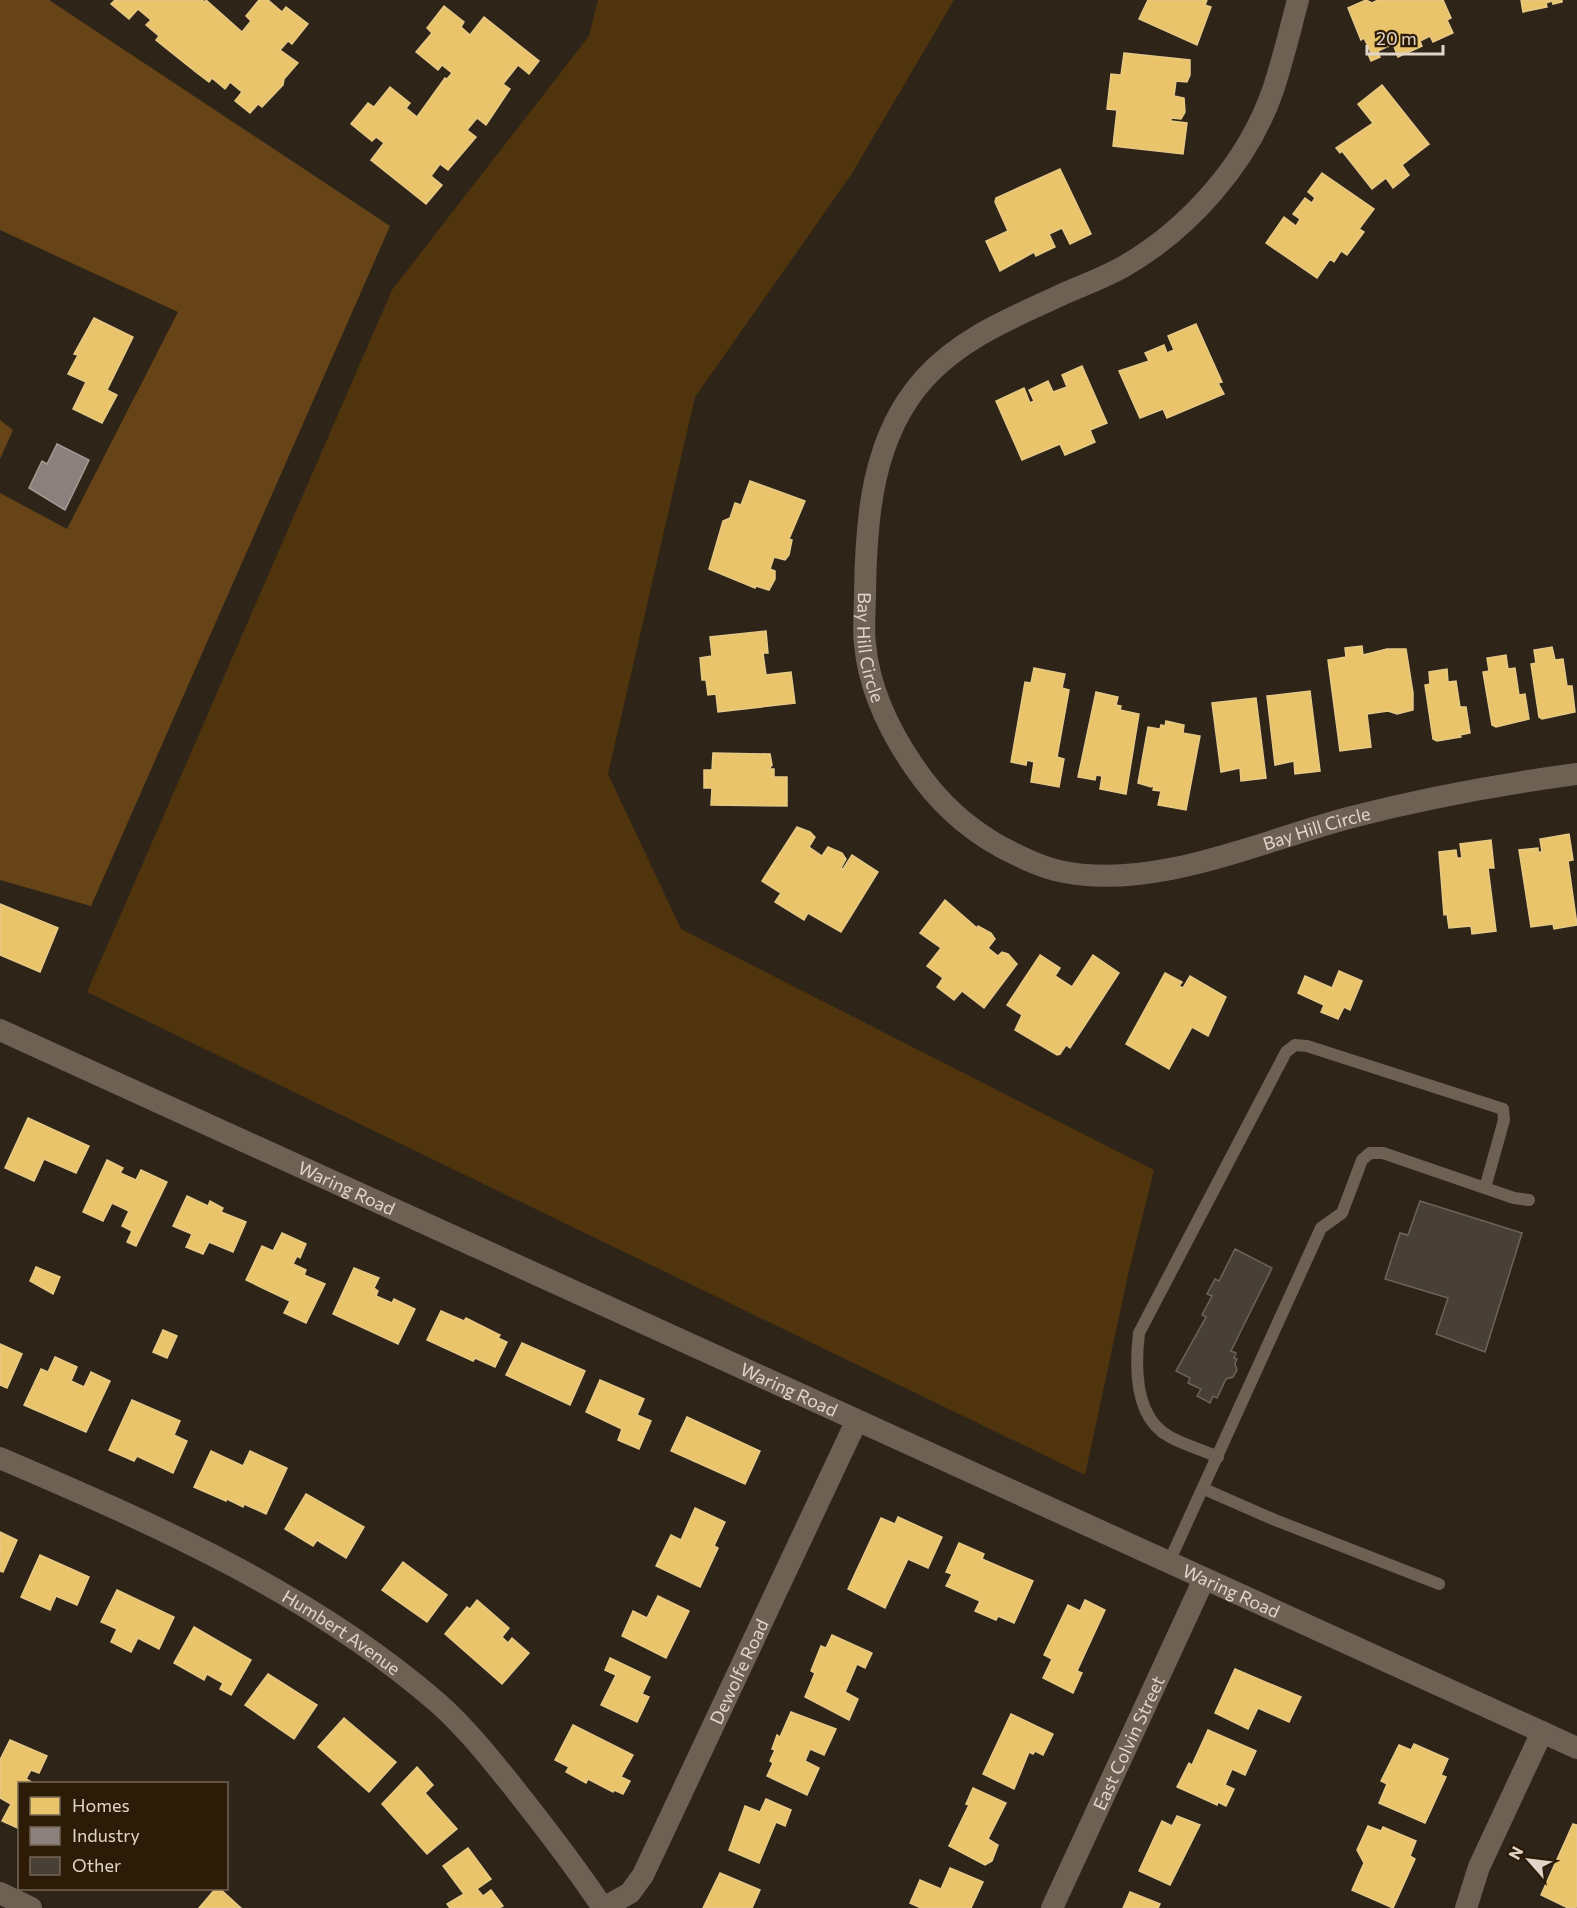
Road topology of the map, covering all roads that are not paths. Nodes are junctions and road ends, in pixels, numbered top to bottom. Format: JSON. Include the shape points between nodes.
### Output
{"nodes":[{"id":1,"x":1299,"y":0,"type":"edge"},
{"id":2,"x":1577,"y":774,"type":"edge"},
{"id":3,"x":0,"y":1030,"type":"edge"},
{"id":4,"x":1485,"y":1188,"type":"junction"},
{"id":5,"x":1529,"y":1200,"type":"dead end"},
{"id":6,"x":856,"y":1422,"type":"junction"},
{"id":7,"x":1218,"y":1457,"type":"junction"},
{"id":8,"x":0,"y":1458,"type":"edge"},
{"id":9,"x":1204,"y":1489,"type":"junction"},
{"id":10,"x":1169,"y":1562,"type":"junction"},
{"id":11,"x":1204,"y":1578,"type":"junction"},
{"id":12,"x":1439,"y":1584,"type":"dead end"},
{"id":13,"x":1542,"y":1732,"type":"junction"},
{"id":14,"x":1577,"y":1748,"type":"edge"},
{"id":15,"x":0,"y":1893,"type":"edge"},
{"id":16,"x":30,"y":1908,"type":"edge"},
{"id":17,"x":603,"y":1908,"type":"edge"},
{"id":18,"x":1052,"y":1908,"type":"edge"},
{"id":19,"x":1466,"y":1908,"type":"edge"}],
"edges":[{"from":1,"to":2,"type":"street","name":"Bay Hill Circle","via":[[1272,92],[1256,130],[1222,182],[1171,234],[1123,267],[976,334],[927,375],[909,398],[880,456],[865,543],[864,642],[872,686],[905,754],[933,794],[973,831],[1027,861],[1063,872],[1112,876],[1169,869],[1354,816]]},
{"from":3,"to":6,"type":"street","name":"Waring Road"},
{"from":4,"to":5,"type":"lane"},
{"from":4,"to":7,"type":"lane","via":[[1383,1153],[1370,1153],[1362,1160],[1342,1214],[1321,1228]]},
{"from":4,"to":7,"type":"lane","via":[[1504,1120],[1503,1109],[1306,1046],[1295,1045],[1286,1052],[1139,1333],[1139,1391],[1150,1420],[1168,1436]]},
{"from":6,"to":10,"type":"street","name":"Waring Road"},
{"from":6,"to":17,"type":"street","name":"Dewolfe Road","via":[[643,1875],[630,1893]]},
{"from":7,"to":9,"type":"lane"},
{"from":8,"to":17,"type":"street","name":"Humbert Avenue","via":[[134,1515],[232,1565],[362,1644],[438,1704],[479,1744],[566,1854]]},
{"from":9,"to":10,"type":"lane"},
{"from":9,"to":12,"type":"lane"},
{"from":10,"to":11,"type":"street","name":"Waring Road"},
{"from":11,"to":13,"type":"street","name":"Waring Road"},
{"from":11,"to":18,"type":"street","name":"East Colvin Street"},
{"from":13,"to":14,"type":"street","name":"Waring Road"},
{"from":13,"to":19,"type":"street","via":[[1479,1867]]},
{"from":15,"to":16,"type":"street"}]}
